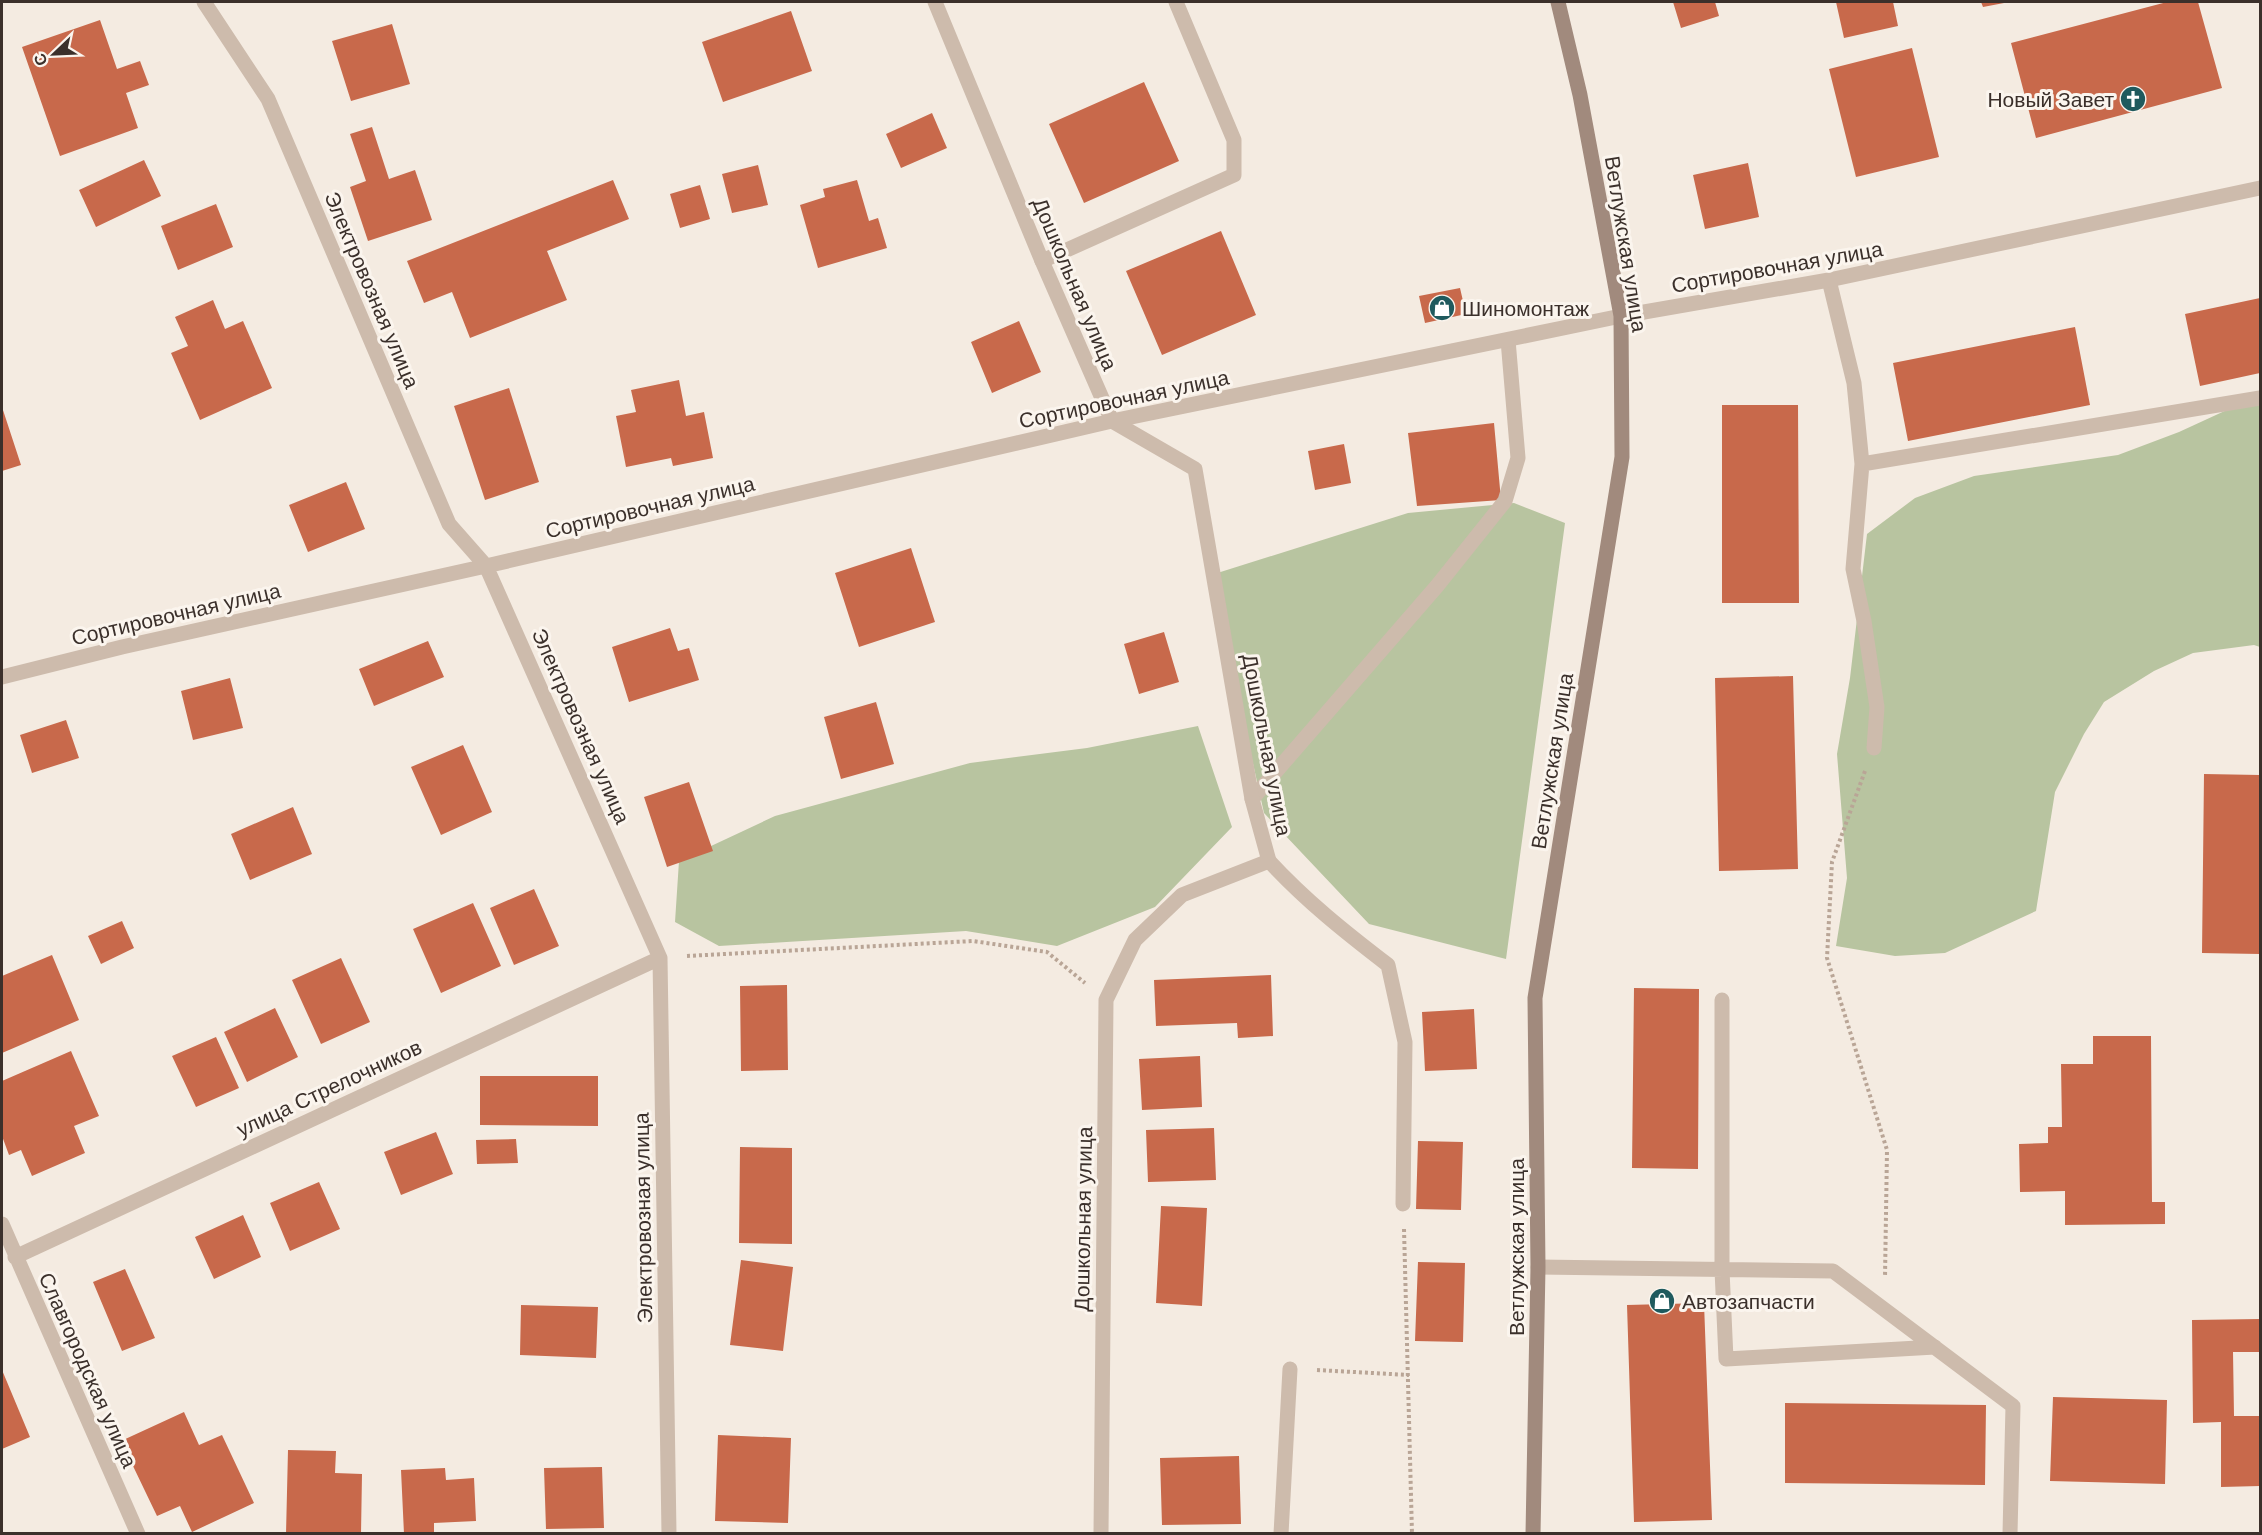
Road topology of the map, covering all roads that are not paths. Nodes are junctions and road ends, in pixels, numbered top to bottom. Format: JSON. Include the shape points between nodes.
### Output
{"nodes":[{"id":1,"x":204,"y":2,"type":"edge"},
{"id":2,"x":935,"y":2,"type":"edge"},
{"id":3,"x":1176,"y":2,"type":"edge"},
{"id":4,"x":1558,"y":2,"type":"edge"},
{"id":5,"x":2260,"y":188,"type":"edge"},
{"id":6,"x":1042,"y":261,"type":"junction"},
{"id":7,"x":1829,"y":280,"type":"junction"},
{"id":8,"x":1621,"y":316,"type":"junction"},
{"id":9,"x":1508,"y":340,"type":"junction"},
{"id":10,"x":2260,"y":398,"type":"edge"},
{"id":11,"x":1112,"y":422,"type":"junction"},
{"id":12,"x":1862,"y":464,"type":"junction"},
{"id":13,"x":486,"y":566,"type":"junction"},
{"id":14,"x":2,"y":677,"type":"edge"},
{"id":15,"x":1874,"y":748,"type":"road end"},
{"id":16,"x":1252,"y":799,"type":"junction"},
{"id":17,"x":1269,"y":861,"type":"junction"},
{"id":18,"x":660,"y":958,"type":"junction"},
{"id":19,"x":1722,"y":1000,"type":"dead end"},
{"id":20,"x":1403,"y":1204,"type":"road end"},
{"id":21,"x":2,"y":1224,"type":"edge"},
{"id":22,"x":15,"y":1257,"type":"junction"},
{"id":23,"x":1538,"y":1267,"type":"junction"},
{"id":24,"x":1722,"y":1270,"type":"junction"},
{"id":25,"x":1935,"y":1347,"type":"junction"},
{"id":26,"x":1290,"y":1369,"type":"road end"},
{"id":27,"x":138,"y":1533,"type":"edge"},
{"id":28,"x":669,"y":1533,"type":"edge"},
{"id":29,"x":1101,"y":1533,"type":"edge"},
{"id":30,"x":1281,"y":1533,"type":"edge"},
{"id":31,"x":1533,"y":1533,"type":"edge"},
{"id":32,"x":2010,"y":1533,"type":"edge"}],
"edges":[{"from":1,"to":13,"type":"street","name":"Электровозная улица","via":[[268,99],[449,524]]},
{"from":2,"to":6,"type":"street","name":"Дошкольная улица"},
{"from":3,"to":6,"type":"street","via":[[1234,140],[1234,175]]},
{"from":4,"to":8,"type":"main road","name":"Ветлужская улица","via":[[1580,95]]},
{"from":5,"to":7,"type":"street","name":"Сортировочная улица"},
{"from":6,"to":11,"type":"street","name":"Дошкольная улица"},
{"from":7,"to":8,"type":"street","name":"Сортировочная улица"},
{"from":7,"to":12,"type":"street","via":[[1854,383]]},
{"from":8,"to":9,"type":"street","name":"Сортировочная улица"},
{"from":8,"to":23,"type":"main road","name":"Ветлужская улица","via":[[1622,457],[1535,998]]},
{"from":9,"to":11,"type":"street","name":"Сортировочная улица"},
{"from":9,"to":16,"type":"street","via":[[1518,458],[1505,501],[1437,586]]},
{"from":10,"to":12,"type":"street"},
{"from":11,"to":13,"type":"street","name":"Сортировочная улица"},
{"from":11,"to":16,"type":"street","name":"Дошкольная улица","via":[[1195,469]]},
{"from":12,"to":15,"type":"street","via":[[1853,569],[1877,707]]},
{"from":13,"to":14,"type":"street","name":"Сортировочная улица"},
{"from":13,"to":18,"type":"street","name":"Электровозная улица"},
{"from":16,"to":17,"type":"street","name":"Дошкольная улица"},
{"from":17,"to":20,"type":"street","via":[[1325,917],[1388,964],[1404,1042]]},
{"from":17,"to":29,"type":"street","name":"Дошкольная улица","via":[[1182,895],[1135,939],[1106,1000]]},
{"from":18,"to":22,"type":"street","name":"улица Стрелочников"},
{"from":18,"to":28,"type":"street","name":"Электровозная улица"},
{"from":19,"to":24,"type":"street"},
{"from":21,"to":22,"type":"street","name":"Славгородская улица"},
{"from":22,"to":27,"type":"street","name":"Славгородская улица"},
{"from":23,"to":24,"type":"street"},
{"from":23,"to":31,"type":"main road","name":"Ветлужская улица"},
{"from":24,"to":25,"type":"street","via":[[1833,1271]]},
{"from":24,"to":25,"type":"street","via":[[1725,1359]]},
{"from":25,"to":32,"type":"street","via":[[2013,1406]]},
{"from":26,"to":30,"type":"street"}]}
